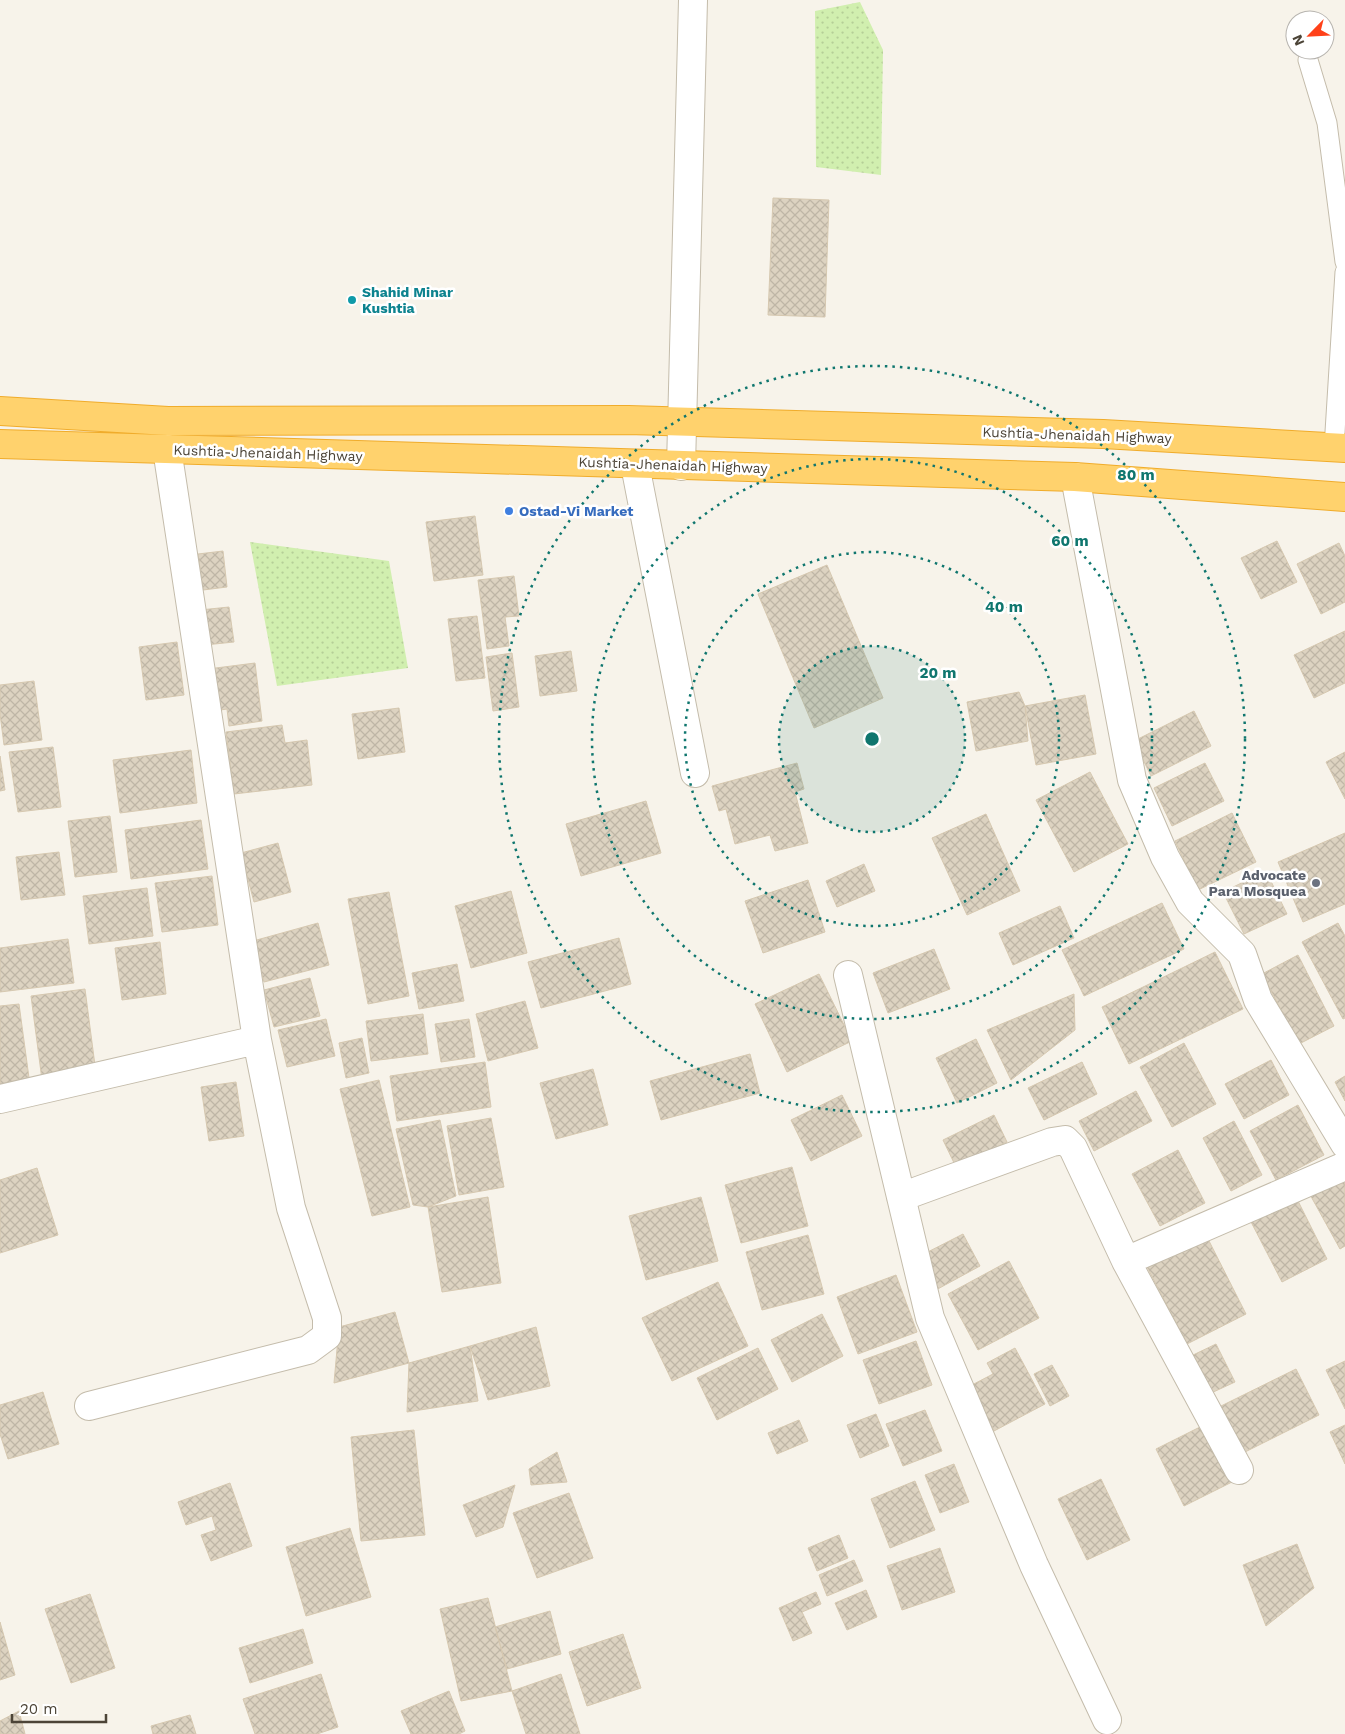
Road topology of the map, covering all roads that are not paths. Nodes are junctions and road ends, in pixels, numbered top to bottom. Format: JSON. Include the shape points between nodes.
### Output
{"nodes":[{"id":1,"x":693,"y":0,"type":"edge"},
{"id":2,"x":1308,"y":60,"type":"dead end"},
{"id":3,"x":1345,"y":262,"type":"edge"},
{"id":4,"x":1345,"y":272,"type":"edge"},
{"id":5,"x":0,"y":411,"type":"edge"},
{"id":6,"x":682,"y":422,"type":"junction"},
{"id":7,"x":0,"y":444,"type":"edge"},
{"id":8,"x":1339,"y":448,"type":"edge"},
{"id":9,"x":167,"y":450,"type":"junction"},
{"id":10,"x":635,"y":465,"type":"junction"},
{"id":11,"x":681,"y":466,"type":"junction"},
{"id":12,"x":1075,"y":477,"type":"junction"},
{"id":13,"x":1345,"y":497,"type":"edge"},
{"id":14,"x":695,"y":773,"type":"dead end"},
{"id":15,"x":848,"y":975,"type":"dead end"},
{"id":16,"x":257,"y":1040,"type":"junction"},
{"id":17,"x":0,"y":1099,"type":"edge"},
{"id":18,"x":1345,"y":1144,"type":"edge"},
{"id":19,"x":1345,"y":1166,"type":"edge"},
{"id":20,"x":901,"y":1196,"type":"junction"},
{"id":21,"x":1126,"y":1260,"type":"junction"},
{"id":22,"x":89,"y":1406,"type":"dead end"},
{"id":23,"x":1239,"y":1470,"type":"dead end"},
{"id":24,"x":1107,"y":1720,"type":"dead end"}],
"edges":[{"from":1,"to":6,"type":"street"},
{"from":2,"to":3,"type":"lane","via":[[1327,123]]},
{"from":4,"to":8,"type":"lane"},
{"from":5,"to":6,"type":"highway","name":"Kushtia-Jhenaidah Highway","via":[[168,421]]},
{"from":6,"to":8,"type":"highway","name":"Kushtia-Jhenaidah Highway","via":[[1103,434]]},
{"from":6,"to":11,"type":"street"},
{"from":7,"to":9,"type":"highway","name":"Kushtia-Jhenaidah Highway"},
{"from":9,"to":10,"type":"highway","name":"Kushtia-Jhenaidah Highway"},
{"from":9,"to":16,"type":"street"},
{"from":10,"to":11,"type":"highway","name":"Kushtia-Jhenaidah Highway"},
{"from":10,"to":14,"type":"street"},
{"from":11,"to":12,"type":"highway","name":"Kushtia-Jhenaidah Highway"},
{"from":12,"to":13,"type":"highway","name":"Kushtia-Jhenaidah Highway"},
{"from":12,"to":18,"type":"street","via":[[1132,780],[1165,857],[1190,902],[1242,954],[1258,1000]]},
{"from":15,"to":20,"type":"street"},
{"from":16,"to":17,"type":"street"},
{"from":16,"to":22,"type":"street","via":[[291,1208],[327,1318],[327,1336],[308,1350]]},
{"from":19,"to":21,"type":"street"},
{"from":20,"to":21,"type":"street","via":[[1064,1140],[1073,1148]]},
{"from":20,"to":24,"type":"street","via":[[930,1318],[1034,1565]]},
{"from":21,"to":23,"type":"street"}]}
